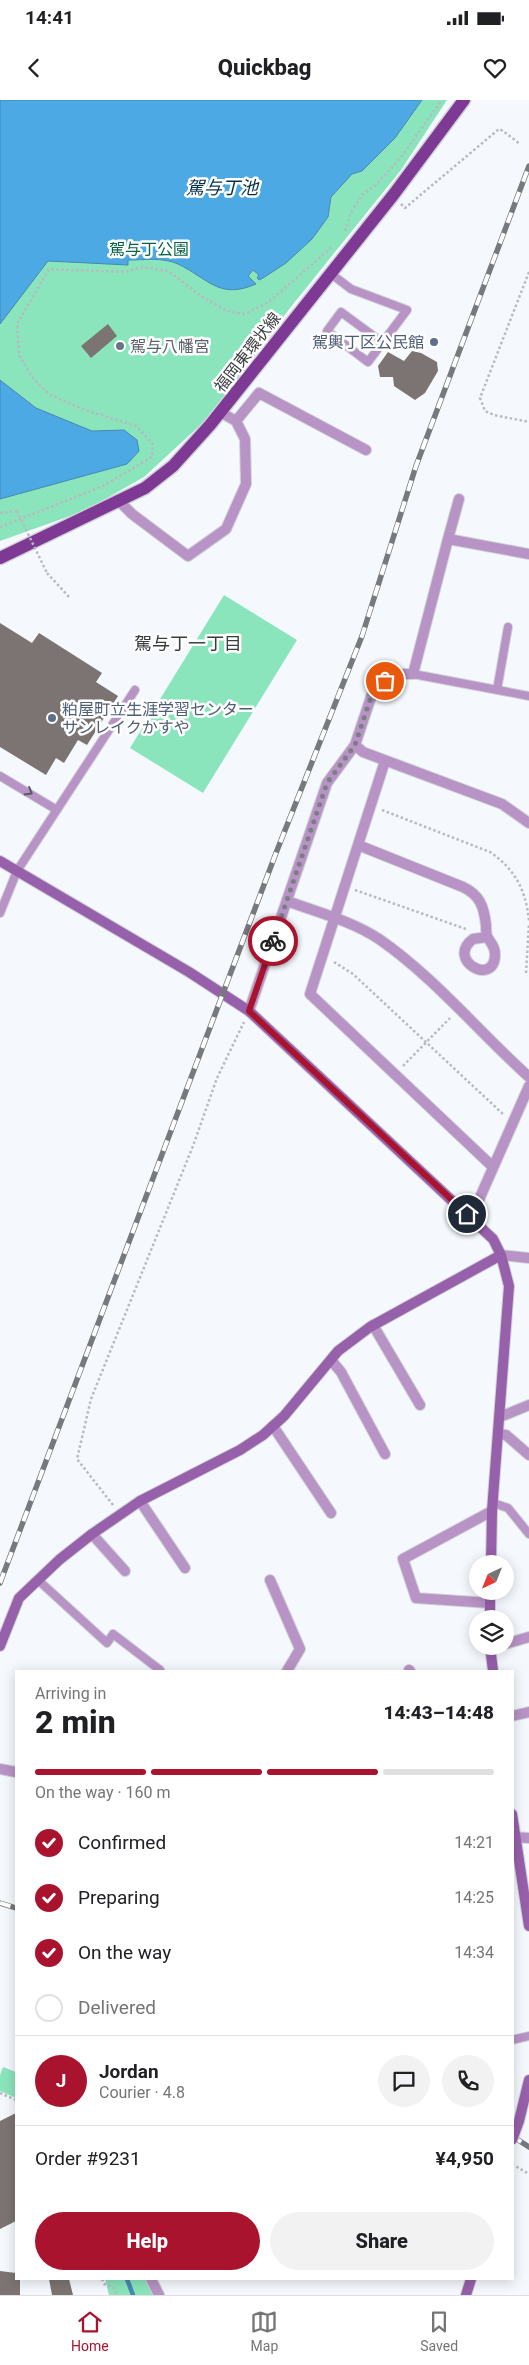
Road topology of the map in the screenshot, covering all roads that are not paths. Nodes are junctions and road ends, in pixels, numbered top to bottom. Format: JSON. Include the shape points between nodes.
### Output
{"nodes":[{"id":1,"x":464,"y":100,"type":"edge"},
{"id":2,"x":330,"y":273,"type":"junction"},
{"id":3,"x":383,"y":344,"type":"junction"},
{"id":4,"x":220,"y":412,"type":"junction"},
{"id":5,"x":236,"y":421,"type":"junction"},
{"id":6,"x":366,"y":450,"type":"dead end"},
{"id":7,"x":459,"y":499,"type":"dead end"},
{"id":8,"x":118,"y":500,"type":"junction"},
{"id":9,"x":448,"y":539,"type":"junction"},
{"id":10,"x":529,"y":554,"type":"edge"},
{"id":11,"x":0,"y":558,"type":"edge"},
{"id":12,"x":508,"y":627,"type":"dead end"},
{"id":13,"x":413,"y":674,"type":"junction"},
{"id":14,"x":136,"y":690,"type":"dead end"},
{"id":15,"x":497,"y":690,"type":"junction"},
{"id":16,"x":529,"y":696,"type":"edge"},
{"id":17,"x":355,"y":745,"type":"junction"},
{"id":18,"x":385,"y":761,"type":"junction"},
{"id":19,"x":0,"y":776,"type":"edge"},
{"id":20,"x":57,"y":810,"type":"junction"},
{"id":21,"x":529,"y":823,"type":"edge"},
{"id":22,"x":358,"y":846,"type":"junction"},
{"id":23,"x":0,"y":861,"type":"edge"},
{"id":24,"x":17,"y":871,"type":"junction"},
{"id":25,"x":287,"y":901,"type":"junction"},
{"id":26,"x":0,"y":913,"type":"edge"},
{"id":27,"x":334,"y":918,"type":"junction"},
{"id":28,"x":487,"y":937,"type":"road end"},
{"id":29,"x":249,"y":1011,"type":"junction"},
{"id":30,"x":529,"y":1076,"type":"edge"},
{"id":31,"x":529,"y":1086,"type":"edge"},
{"id":32,"x":493,"y":1167,"type":"junction"},
{"id":33,"x":467,"y":1214,"type":"junction"},
{"id":34,"x":501,"y":1255,"type":"junction"},
{"id":35,"x":529,"y":1258,"type":"edge"},
{"id":36,"x":373,"y":1325,"type":"junction"},
{"id":37,"x":331,"y":1360,"type":"junction"},
{"id":38,"x":420,"y":1405,"type":"dead end"},
{"id":39,"x":529,"y":1405,"type":"edge"},
{"id":40,"x":500,"y":1417,"type":"junction"},
{"id":41,"x":273,"y":1426,"type":"junction"},
{"id":42,"x":498,"y":1434,"type":"junction"},
{"id":43,"x":384,"y":1454,"type":"dead end"},
{"id":44,"x":529,"y":1455,"type":"edge"},
{"id":45,"x":140,"y":1501,"type":"junction"},
{"id":46,"x":493,"y":1507,"type":"junction"},
{"id":47,"x":331,"y":1513,"type":"dead end"},
{"id":48,"x":92,"y":1534,"type":"junction"},
{"id":49,"x":529,"y":1534,"type":"edge"},
{"id":50,"x":491,"y":1555,"type":"edge"},
{"id":51,"x":185,"y":1568,"type":"dead end"},
{"id":52,"x":125,"y":1571,"type":"dead end"},
{"id":53,"x":38,"y":1580,"type":"junction"},
{"id":54,"x":270,"y":1580,"type":"dead end"},
{"id":55,"x":490,"y":1603,"type":"joint"},
{"id":56,"x":490,"y":1610,"type":"edge"},
{"id":57,"x":529,"y":1637,"type":"edge"},
{"id":58,"x":514,"y":1641,"type":"edge"},
{"id":59,"x":0,"y":1646,"type":"edge"},
{"id":60,"x":492,"y":1655,"type":"edge"},
{"id":61,"x":160,"y":1670,"type":"dead end"},
{"id":62,"x":288,"y":1670,"type":"edge"},
{"id":63,"x":493,"y":1670,"type":"edge"},
{"id":64,"x":529,"y":1712,"type":"edge"},
{"id":65,"x":514,"y":1716,"type":"edge"},
{"id":66,"x":0,"y":1769,"type":"edge"},
{"id":67,"x":15,"y":1772,"type":"edge"},
{"id":68,"x":514,"y":1837,"type":"edge"},
{"id":69,"x":529,"y":1838,"type":"edge"},
{"id":70,"x":529,"y":1926,"type":"edge"},
{"id":71,"x":529,"y":2036,"type":"edge"},
{"id":72,"x":514,"y":2040,"type":"edge"},
{"id":73,"x":529,"y":2080,"type":"edge"},
{"id":74,"x":523,"y":2117,"type":"edge"},
{"id":75,"x":514,"y":2136,"type":"edge"},
{"id":76,"x":152,"y":2280,"type":"edge"},
{"id":77,"x":471,"y":2280,"type":"edge"},
{"id":78,"x":159,"y":2295,"type":"edge"},
{"id":79,"x":466,"y":2295,"type":"edge"}],
"edges":[{"from":1,"to":2,"type":"main road","name":"福岡東環状線"},
{"from":2,"to":3,"type":"lane","via":[[350,289],[407,310]]},
{"from":2,"to":4,"type":"main road","name":"福岡東環状線"},
{"from":3,"to":3,"type":"lane","via":[[368,362],[327,331],[341,312]]},
{"from":4,"to":5,"type":"street"},
{"from":4,"to":8,"type":"main road","name":"福岡東環状線","via":[[173,466],[145,488]]},
{"from":5,"to":6,"type":"street","via":[[259,393]]},
{"from":5,"to":8,"type":"street","via":[[245,439],[246,484],[226,529],[188,556]]},
{"from":7,"to":9,"type":"street"},
{"from":8,"to":11,"type":"main road","name":"福岡東環状線"},
{"from":9,"to":10,"type":"street"},
{"from":9,"to":13,"type":"street"},
{"from":12,"to":15,"type":"lane"},
{"from":13,"to":15,"type":"lane"},
{"from":13,"to":17,"type":"street","via":[[397,674],[374,688]]},
{"from":14,"to":20,"type":"lane"},
{"from":15,"to":16,"type":"lane"},
{"from":17,"to":18,"type":"street"},
{"from":17,"to":25,"type":"street","via":[[327,783]]},
{"from":18,"to":21,"type":"street","via":[[502,804]]},
{"from":18,"to":22,"type":"street"},
{"from":19,"to":20,"type":"lane","one_way":true},
{"from":20,"to":24,"type":"lane"},
{"from":22,"to":27,"type":"street"},
{"from":22,"to":28,"type":"street","via":[[471,891],[484,910]]},
{"from":23,"to":24,"type":"street"},
{"from":24,"to":26,"type":"lane"},
{"from":24,"to":29,"type":"street"},
{"from":25,"to":27,"type":"street"},
{"from":25,"to":29,"type":"street"},
{"from":27,"to":30,"type":"street","via":[[377,938],[399,955]]},
{"from":27,"to":32,"type":"street","via":[[310,994]]},
{"from":29,"to":33,"type":"street"},
{"from":31,"to":32,"type":"street"},
{"from":32,"to":33,"type":"street","via":[[478,1202]]},
{"from":33,"to":34,"type":"street","via":[[493,1240]]},
{"from":34,"to":35,"type":"street"},
{"from":34,"to":36,"type":"street"},
{"from":34,"to":40,"type":"street","via":[[509,1286]]},
{"from":36,"to":37,"type":"street"},
{"from":36,"to":38,"type":"street"},
{"from":37,"to":41,"type":"street"},
{"from":37,"to":43,"type":"street","via":[[341,1372]]},
{"from":39,"to":40,"type":"street"},
{"from":40,"to":42,"type":"street"},
{"from":41,"to":45,"type":"street","via":[[240,1450]]},
{"from":41,"to":47,"type":"street"},
{"from":42,"to":44,"type":"street","via":[[506,1435]]},
{"from":42,"to":46,"type":"street"},
{"from":45,"to":48,"type":"street"},
{"from":45,"to":51,"type":"street"},
{"from":46,"to":49,"type":"lane","via":[[508,1508]]},
{"from":46,"to":50,"type":"street"},
{"from":46,"to":55,"type":"street","via":[[402,1559],[416,1598]]},
{"from":48,"to":52,"type":"street"},
{"from":48,"to":53,"type":"street"},
{"from":53,"to":59,"type":"street","via":[[19,1598]]},
{"from":53,"to":61,"type":"lane","via":[[106,1643],[113,1634]]},
{"from":54,"to":62,"type":"street","via":[[300,1649]]},
{"from":55,"to":56,"type":"street"},
{"from":57,"to":58,"type":"street"},
{"from":60,"to":63,"type":"street"},
{"from":64,"to":65,"type":"street"},
{"from":66,"to":67,"type":"street"},
{"from":68,"to":69,"type":"street"},
{"from":68,"to":70,"type":"street"},
{"from":71,"to":72,"type":"lane"},
{"from":73,"to":74,"type":"street"},
{"from":74,"to":75,"type":"street","bridge":true},
{"from":76,"to":78,"type":"street"},
{"from":77,"to":79,"type":"street"}]}
